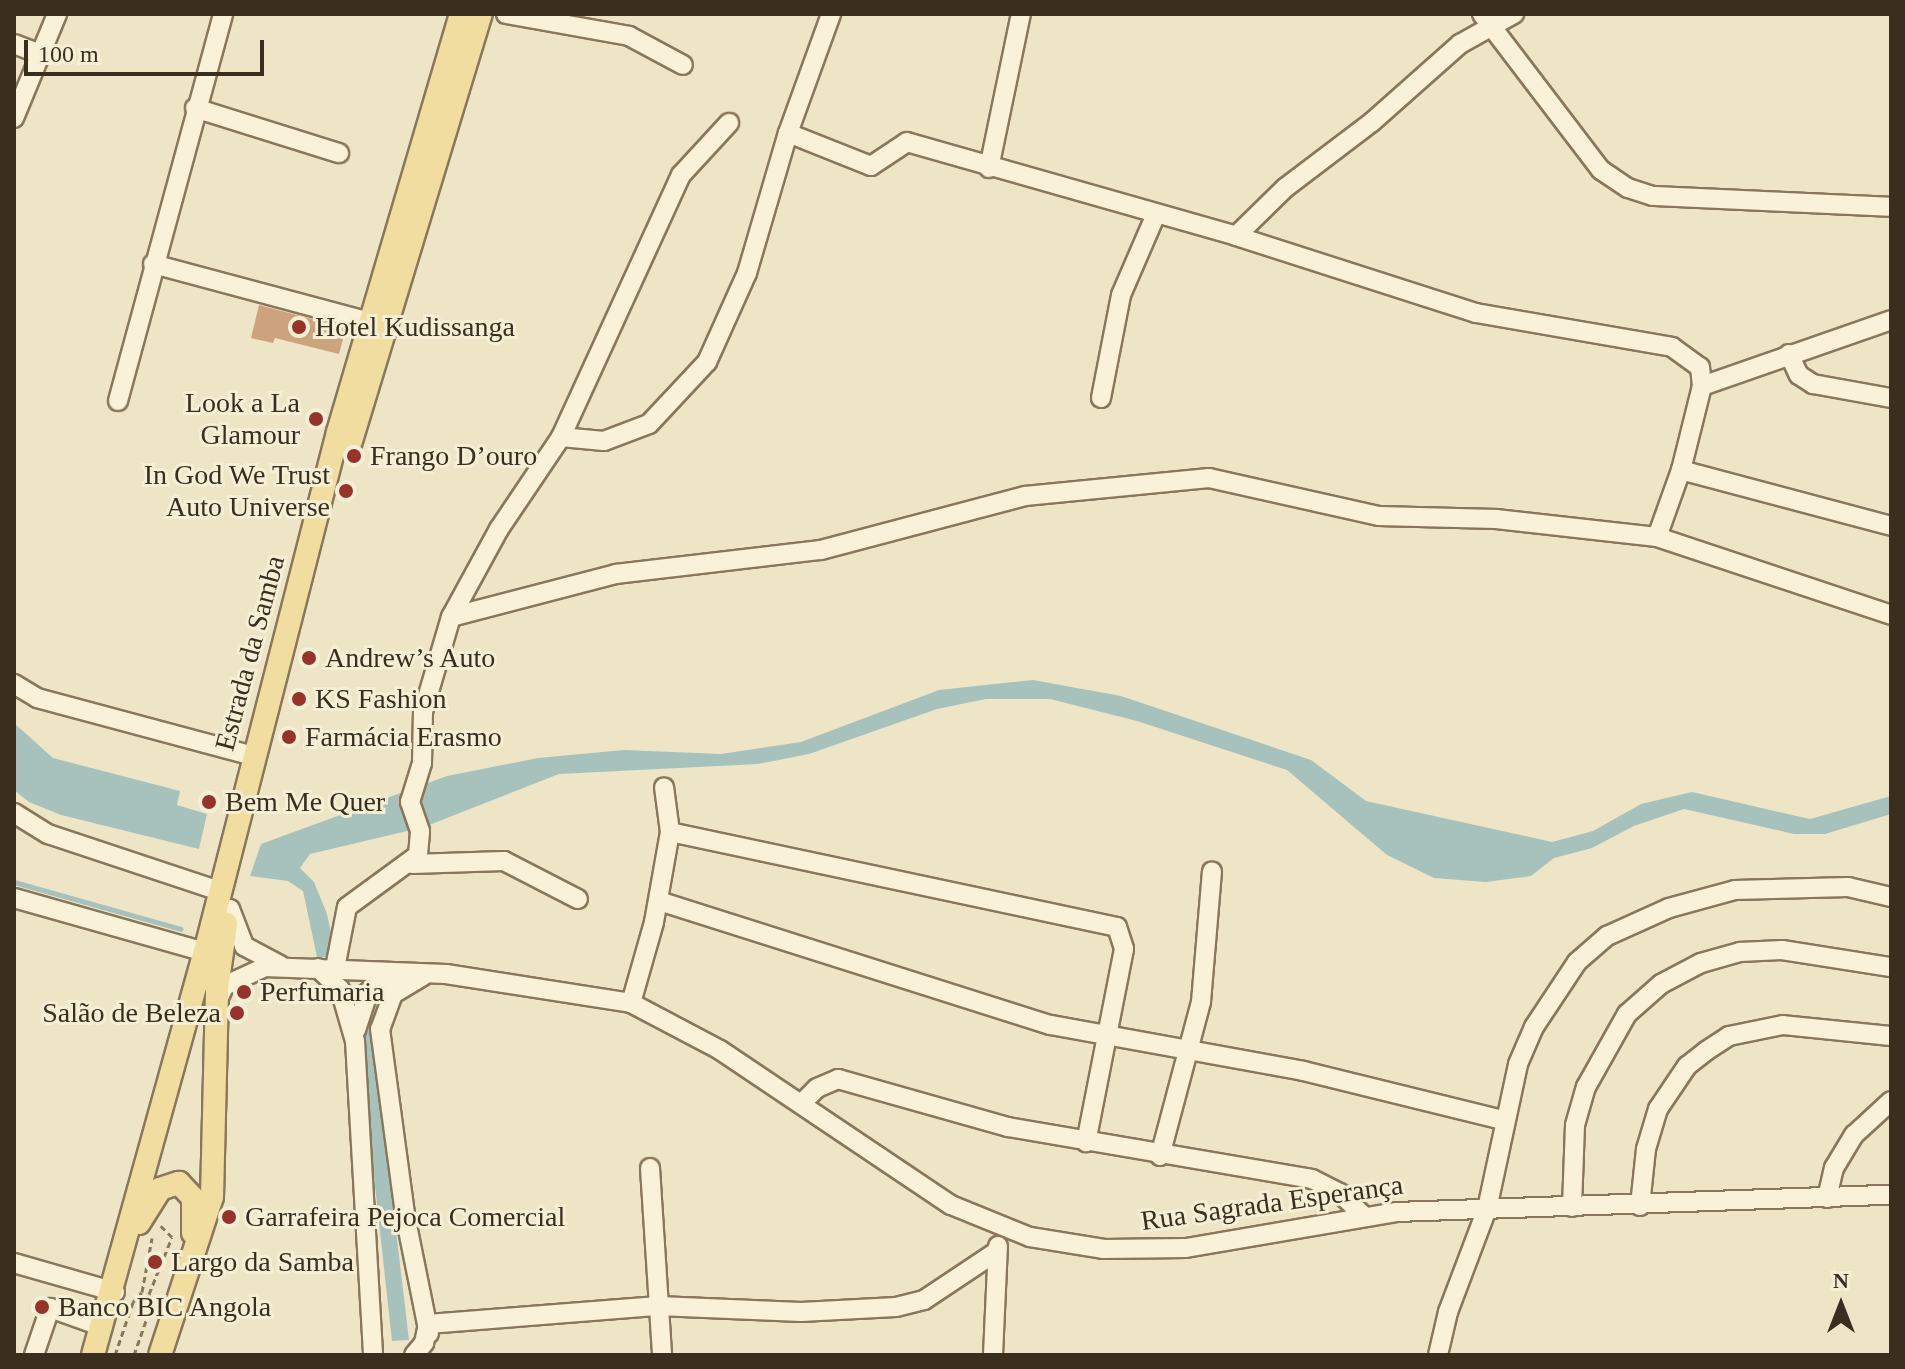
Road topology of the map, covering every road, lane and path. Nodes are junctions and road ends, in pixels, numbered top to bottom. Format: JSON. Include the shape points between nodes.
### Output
{"nodes":[{"id":1,"x":57,"y":14,"type":"edge"},
{"id":2,"x":223,"y":14,"type":"edge"},
{"id":3,"x":461,"y":14,"type":"edge"},
{"id":4,"x":481,"y":14,"type":"edge"},
{"id":5,"x":506,"y":14,"type":"edge"},
{"id":6,"x":597,"y":14,"type":"edge"},
{"id":7,"x":831,"y":14,"type":"edge"},
{"id":8,"x":1021,"y":14,"type":"edge"},
{"id":9,"x":1514,"y":14,"type":"edge"},
{"id":10,"x":1486,"y":19,"type":"edge"},
{"id":11,"x":579,"y":25,"type":"junction"},
{"id":12,"x":14,"y":44,"type":"edge"},
{"id":13,"x":42,"y":55,"type":"junction"},
{"id":14,"x":683,"y":65,"type":"dead end"},
{"id":15,"x":195,"y":108,"type":"junction"},
{"id":16,"x":14,"y":118,"type":"edge"},
{"id":17,"x":729,"y":123,"type":"dead end"},
{"id":18,"x":788,"y":133,"type":"junction"},
{"id":19,"x":339,"y":153,"type":"dead end"},
{"id":20,"x":989,"y":168,"type":"junction"},
{"id":21,"x":1891,"y":207,"type":"edge"},
{"id":22,"x":1156,"y":214,"type":"junction"},
{"id":23,"x":1236,"y":236,"type":"junction"},
{"id":24,"x":153,"y":264,"type":"junction"},
{"id":25,"x":1891,"y":320,"type":"edge"},
{"id":26,"x":369,"y":322,"type":"junction"},
{"id":27,"x":1789,"y":354,"type":"junction"},
{"id":28,"x":1702,"y":386,"type":"junction"},
{"id":29,"x":1101,"y":398,"type":"dead end"},
{"id":30,"x":1891,"y":398,"type":"edge"},
{"id":31,"x":118,"y":401,"type":"dead end"},
{"id":32,"x":561,"y":437,"type":"junction"},
{"id":33,"x":1681,"y":470,"type":"junction"},
{"id":34,"x":1891,"y":526,"type":"edge"},
{"id":35,"x":1657,"y":537,"type":"junction"},
{"id":36,"x":1891,"y":615,"type":"edge"},
{"id":37,"x":451,"y":617,"type":"junction"},
{"id":38,"x":14,"y":684,"type":"edge"},
{"id":39,"x":254,"y":756,"type":"junction"},
{"id":40,"x":664,"y":787,"type":"dead end"},
{"id":41,"x":14,"y":813,"type":"edge"},
{"id":42,"x":670,"y":832,"type":"junction"},
{"id":43,"x":241,"y":833,"type":"junction"},
{"id":44,"x":412,"y":864,"type":"junction"},
{"id":45,"x":1212,"y":871,"type":"dead end"},
{"id":46,"x":227,"y":889,"type":"junction"},
{"id":47,"x":1891,"y":897,"type":"edge"},
{"id":48,"x":14,"y":898,"type":"edge"},
{"id":49,"x":578,"y":899,"type":"dead end"},
{"id":50,"x":659,"y":901,"type":"junction"},
{"id":51,"x":205,"y":952,"type":"junction"},
{"id":52,"x":1891,"y":967,"type":"edge"},
{"id":53,"x":286,"y":968,"type":"junction"},
{"id":54,"x":327,"y":968,"type":"junction"},
{"id":55,"x":406,"y":972,"type":"junction"},
{"id":56,"x":446,"y":974,"type":"junction"},
{"id":57,"x":631,"y":1003,"type":"junction"},
{"id":58,"x":216,"y":1005,"type":"junction"},
{"id":59,"x":1108,"y":1034,"type":"junction"},
{"id":60,"x":1891,"y":1036,"type":"edge"},
{"id":61,"x":355,"y":1041,"type":"junction"},
{"id":62,"x":1191,"y":1050,"type":"junction"},
{"id":63,"x":1891,"y":1101,"type":"edge"},
{"id":64,"x":802,"y":1103,"type":"junction"},
{"id":65,"x":1503,"y":1120,"type":"junction"},
{"id":66,"x":1086,"y":1142,"type":"junction"},
{"id":67,"x":1160,"y":1156,"type":"junction"},
{"id":68,"x":650,"y":1168,"type":"dead end"},
{"id":69,"x":1891,"y":1195,"type":"edge"},
{"id":70,"x":1827,"y":1198,"type":"junction"},
{"id":71,"x":1640,"y":1206,"type":"junction"},
{"id":72,"x":1572,"y":1207,"type":"junction"},
{"id":73,"x":1487,"y":1209,"type":"junction"},
{"id":74,"x":1364,"y":1216,"type":"junction"},
{"id":75,"x":1002,"y":1228,"type":"junction"},
{"id":76,"x":996,"y":1252,"type":"junction"},
{"id":77,"x":125,"y":1253,"type":"junction"},
{"id":78,"x":14,"y":1263,"type":"edge"},
{"id":79,"x":190,"y":1269,"type":"junction"},
{"id":80,"x":115,"y":1292,"type":"junction"},
{"id":81,"x":658,"y":1306,"type":"junction"},
{"id":82,"x":428,"y":1324,"type":"junction"},
{"id":83,"x":103,"y":1327,"type":"junction"},
{"id":84,"x":369,"y":1335,"type":"junction"},
{"id":85,"x":34,"y":1355,"type":"edge"},
{"id":86,"x":93,"y":1355,"type":"edge"},
{"id":87,"x":115,"y":1355,"type":"edge"},
{"id":88,"x":134,"y":1355,"type":"edge"},
{"id":89,"x":160,"y":1355,"type":"edge"},
{"id":90,"x":373,"y":1355,"type":"edge"},
{"id":91,"x":384,"y":1355,"type":"edge"},
{"id":92,"x":414,"y":1355,"type":"edge"},
{"id":93,"x":430,"y":1355,"type":"edge"},
{"id":94,"x":662,"y":1355,"type":"edge"},
{"id":95,"x":993,"y":1355,"type":"edge"},
{"id":96,"x":1438,"y":1355,"type":"edge"}],
"edges":[{"from":1,"to":13,"type":"street"},
{"from":2,"to":15,"type":"street"},
{"from":3,"to":26,"type":"main road","name":"Estrada da Samba"},
{"from":4,"to":43,"type":"main road","name":"Estrada da Samba","via":[[402,260]]},
{"from":5,"to":11,"type":"street"},
{"from":6,"to":11,"type":"street"},
{"from":7,"to":18,"type":"street"},
{"from":8,"to":20,"type":"street"},
{"from":9,"to":10,"type":"street"},
{"from":10,"to":21,"type":"street","via":[[1601,170],[1628,188],[1653,196]]},
{"from":10,"to":23,"type":"street","via":[[1285,188]]},
{"from":11,"to":14,"type":"street","via":[[629,36]]},
{"from":12,"to":13,"type":"street"},
{"from":13,"to":16,"type":"street"},
{"from":15,"to":19,"type":"street"},
{"from":15,"to":24,"type":"street"},
{"from":17,"to":32,"type":"street","via":[[681,175]]},
{"from":18,"to":20,"type":"street","via":[[871,166],[882,164],[895,146],[907,142]]},
{"from":18,"to":32,"type":"street","via":[[750,263],[707,362],[649,424],[604,441]]},
{"from":20,"to":22,"type":"street"},
{"from":22,"to":23,"type":"street"},
{"from":22,"to":29,"type":"street","via":[[1121,295]]},
{"from":23,"to":28,"type":"street","via":[[1476,313],[1649,339],[1692,357],[1700,367]]},
{"from":24,"to":26,"type":"street"},
{"from":24,"to":31,"type":"street"},
{"from":25,"to":27,"type":"street"},
{"from":26,"to":39,"type":"main road","name":"Estrada da Samba"},
{"from":27,"to":28,"type":"street"},
{"from":27,"to":30,"type":"street","via":[[1799,375],[1813,384]]},
{"from":28,"to":33,"type":"street"},
{"from":32,"to":37,"type":"street","via":[[499,529]]},
{"from":33,"to":34,"type":"street"},
{"from":33,"to":35,"type":"street"},
{"from":35,"to":36,"type":"street"},
{"from":35,"to":37,"type":"street","via":[[1496,519],[1379,516],[1230,481],[1187,479],[1025,496],[821,550],[616,574]]},
{"from":37,"to":44,"type":"street","via":[[423,712]]},
{"from":38,"to":39,"type":"street","via":[[37,698]]},
{"from":39,"to":43,"type":"main road","name":"Estrada da Samba"},
{"from":40,"to":42,"type":"street"},
{"from":41,"to":46,"type":"street","via":[[48,834]]},
{"from":42,"to":50,"type":"street"},
{"from":42,"to":59,"type":"street","via":[[1117,927],[1124,949]]},
{"from":43,"to":46,"type":"main road","name":"Estrada da Samba"},
{"from":44,"to":49,"type":"street","via":[[504,861]]},
{"from":44,"to":54,"type":"street","via":[[347,907]]},
{"from":45,"to":62,"type":"street","via":[[1201,1002]]},
{"from":46,"to":51,"type":"main road","name":"Estrada da Samba"},
{"from":46,"to":53,"type":"street","via":[[244,946]]},
{"from":46,"to":58,"type":"main road","name":"Estrada da Samba"},
{"from":47,"to":65,"type":"street","via":[[1848,887],[1735,890],[1669,908],[1607,936],[1577,962],[1534,1027]]},
{"from":48,"to":51,"type":"street"},
{"from":50,"to":57,"type":"street"},
{"from":50,"to":59,"type":"street","via":[[1051,1025]]},
{"from":51,"to":77,"type":"main road","name":"Estrada da Samba"},
{"from":52,"to":72,"type":"street","via":[[1782,950],[1740,952],[1701,963],[1661,984],[1627,1014],[1586,1087],[1575,1125]]},
{"from":53,"to":54,"type":"street","name":"Rua Sagrada Esperança"},
{"from":53,"to":58,"type":"street","name":"Rua Sagrada Esperança","via":[[242,974],[224,986]]},
{"from":54,"to":55,"type":"street","name":"Rua Sagrada Esperança"},
{"from":54,"to":61,"type":"street","via":[[340,989]]},
{"from":55,"to":56,"type":"street","name":"Rua Sagrada Esperança"},
{"from":55,"to":61,"type":"street","via":[[391,976],[361,1001]]},
{"from":56,"to":57,"type":"street","name":"Rua Sagrada Esperança"},
{"from":56,"to":82,"type":"street","via":[[405,983],[385,1006],[380,1029],[405,1215]]},
{"from":57,"to":64,"type":"street","name":"Rua Sagrada Esperança","via":[[677,1024]]},
{"from":58,"to":79,"type":"main road","name":"Estrada da Samba","via":[[216,1172]]},
{"from":59,"to":62,"type":"street"},
{"from":59,"to":66,"type":"street"},
{"from":60,"to":71,"type":"street","via":[[1783,1025],[1729,1036],[1706,1051],[1687,1066],[1658,1109],[1646,1149]]},
{"from":61,"to":84,"type":"street","via":[[366,1170]]},
{"from":62,"to":65,"type":"street"},
{"from":62,"to":67,"type":"street"},
{"from":63,"to":70,"type":"street","via":[[1854,1135],[1834,1168]]},
{"from":64,"to":66,"type":"street","via":[[817,1088],[838,1079],[1008,1127]]},
{"from":64,"to":75,"type":"street","name":"Rua Sagrada Esperança","via":[[898,1173]]},
{"from":65,"to":73,"type":"street"},
{"from":66,"to":67,"type":"street"},
{"from":67,"to":74,"type":"street","via":[[1312,1179],[1340,1193]]},
{"from":68,"to":81,"type":"street"},
{"from":69,"to":70,"type":"street","name":"Rua Sagrada Esperança"},
{"from":70,"to":71,"type":"street","name":"Rua Sagrada Esperança"},
{"from":71,"to":72,"type":"street","name":"Rua Sagrada Esperança"},
{"from":72,"to":73,"type":"street","name":"Rua Sagrada Esperança"},
{"from":73,"to":74,"type":"street","name":"Rua Sagrada Esperança"},
{"from":73,"to":96,"type":"street","via":[[1448,1312]]},
{"from":74,"to":75,"type":"street","name":"Rua Sagrada Esperança","via":[[1159,1250],[1058,1243]]},
{"from":75,"to":76,"type":"street"},
{"from":76,"to":81,"type":"street","via":[[924,1300],[896,1307],[801,1312]]},
{"from":76,"to":95,"type":"street"},
{"from":77,"to":79,"type":"main road","via":[[160,1189],[179,1183],[193,1198]]},
{"from":77,"to":80,"type":"main road","name":"Estrada da Samba"},
{"from":78,"to":80,"type":"street"},
{"from":79,"to":89,"type":"main road","name":"Estrada da Samba"},
{"from":80,"to":83,"type":"main road","name":"Estrada da Samba"},
{"from":81,"to":82,"type":"street"},
{"from":81,"to":94,"type":"street"},
{"from":82,"to":92,"type":"street","via":[[424,1343]]},
{"from":82,"to":93,"type":"street"},
{"from":83,"to":85,"type":"street","via":[[50,1308]]},
{"from":83,"to":86,"type":"main road","name":"Estrada da Samba"},
{"from":84,"to":90,"type":"street"},
{"from":84,"to":91,"type":"street"},
{"from":87,"to":88,"type":"path","via":[[133,1302],[142,1292],[153,1233],[166,1227],[172,1237],[149,1294],[150,1309]]}]}
